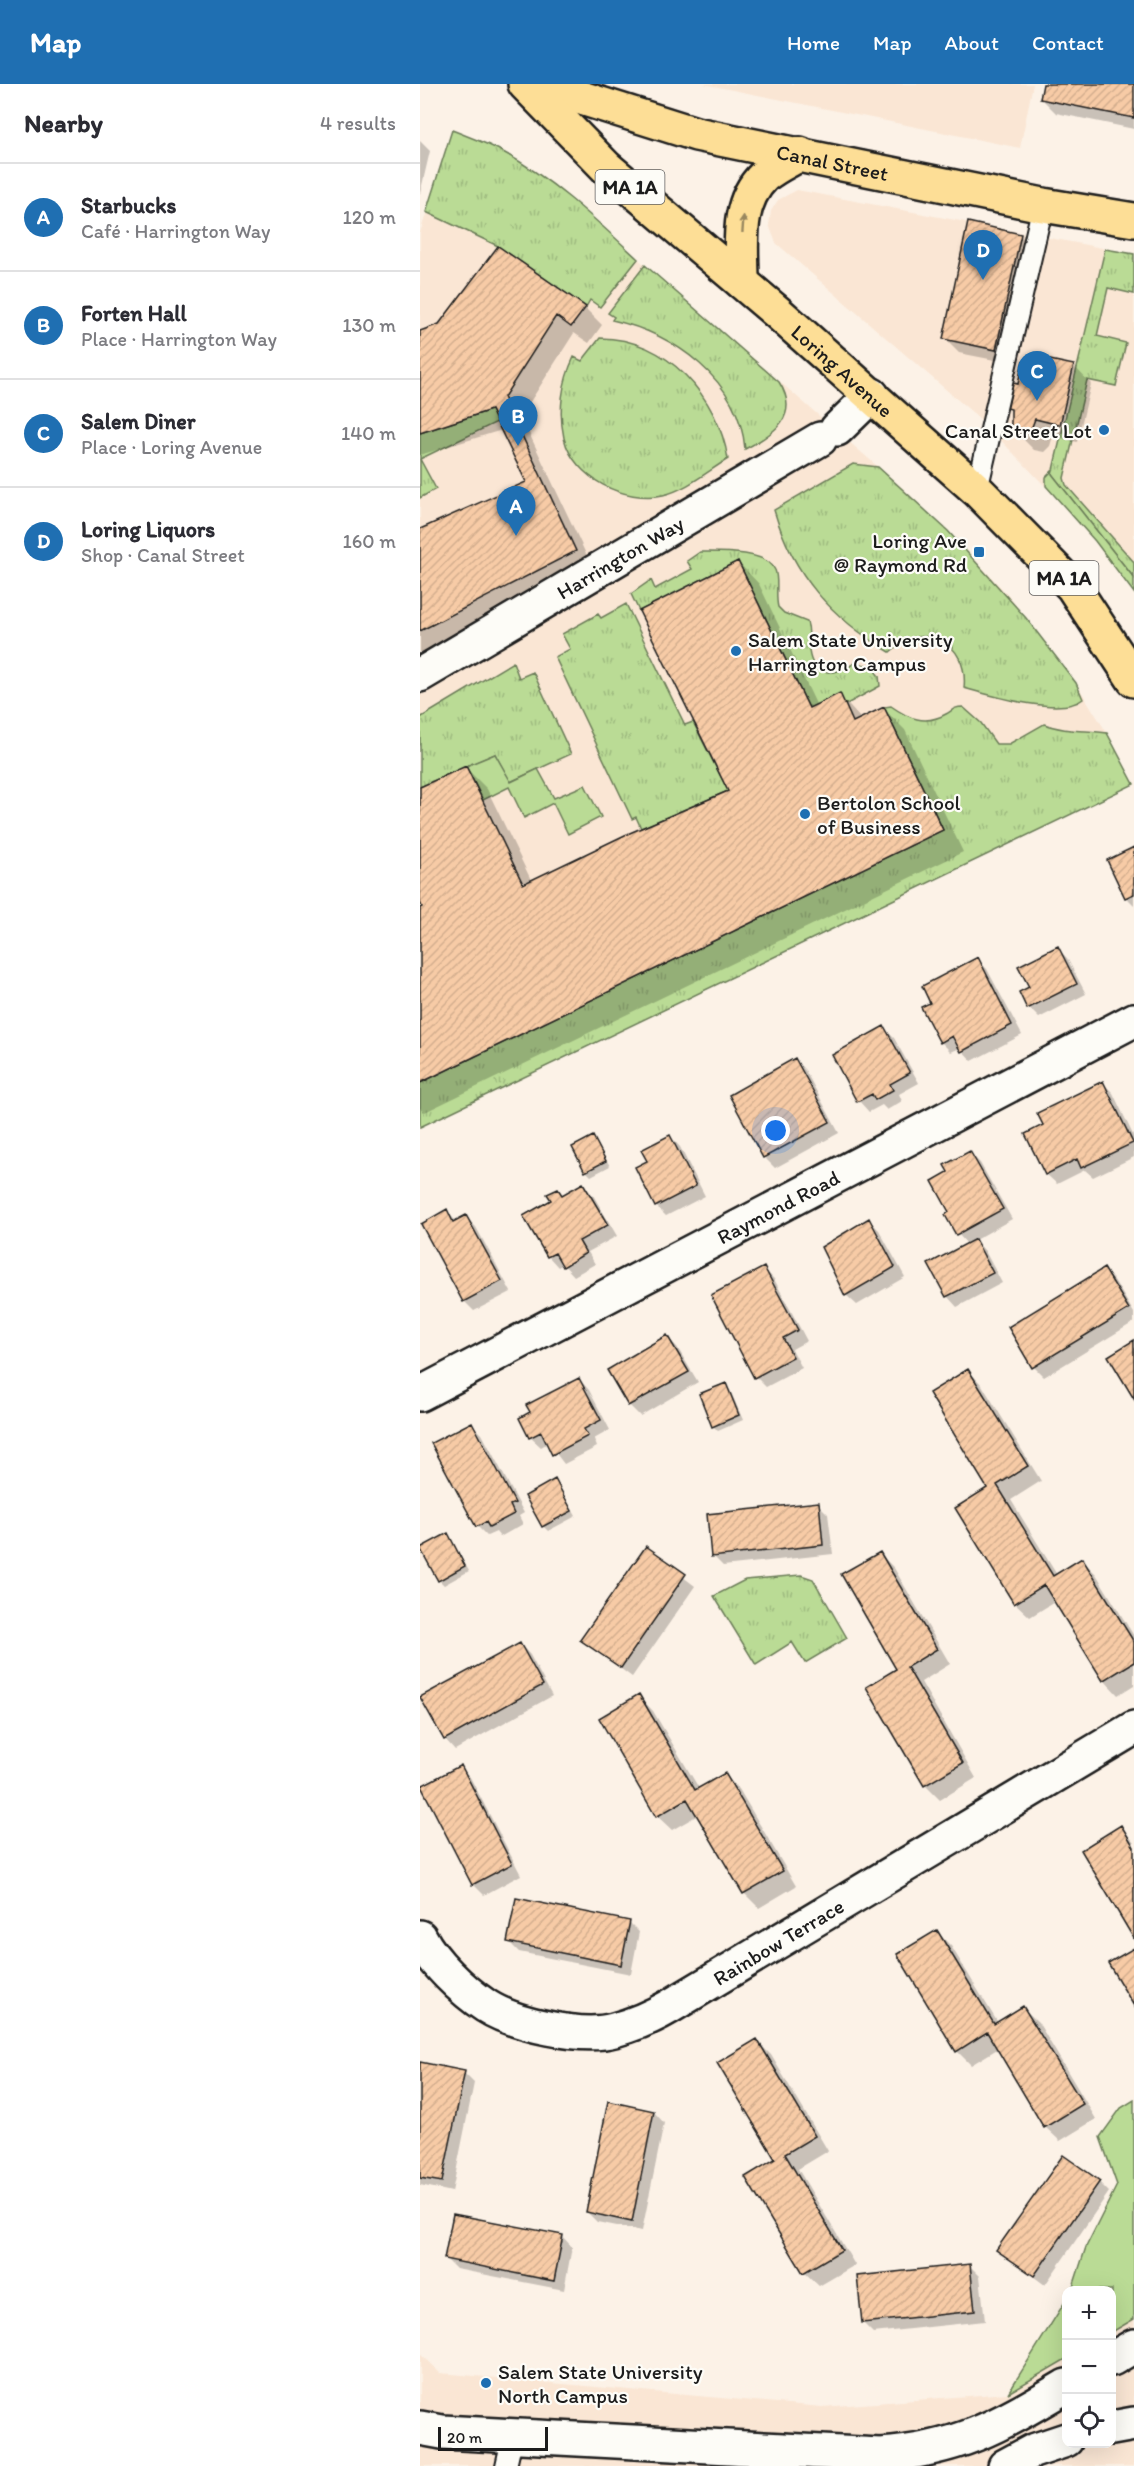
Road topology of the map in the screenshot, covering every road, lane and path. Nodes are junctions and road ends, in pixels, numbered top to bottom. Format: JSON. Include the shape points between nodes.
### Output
{"nodes":[{"id":1,"x":525,"y":84,"type":"edge"},
{"id":2,"x":537,"y":84,"type":"edge"},
{"id":3,"x":800,"y":154,"type":"junction"},
{"id":4,"x":1043,"y":205,"type":"junction"},
{"id":5,"x":1134,"y":219,"type":"edge"},
{"id":6,"x":742,"y":282,"type":"junction"},
{"id":7,"x":872,"y":396,"type":"junction"},
{"id":8,"x":977,"y":490,"type":"junction"},
{"id":9,"x":420,"y":675,"type":"edge"},
{"id":10,"x":1134,"y":680,"type":"edge"},
{"id":11,"x":1134,"y":1020,"type":"edge"},
{"id":12,"x":420,"y":1394,"type":"edge"},
{"id":13,"x":1134,"y":1728,"type":"edge"},
{"id":14,"x":420,"y":1937,"type":"edge"},
{"id":15,"x":1134,"y":2346,"type":"edge"},
{"id":16,"x":1116,"y":2357,"type":"edge"},
{"id":17,"x":1062,"y":2388,"type":"edge"},
{"id":18,"x":1134,"y":2424,"type":"edge"},
{"id":19,"x":1116,"y":2427,"type":"edge"},
{"id":20,"x":420,"y":2428,"type":"edge"},
{"id":21,"x":1062,"y":2441,"type":"edge"},
{"id":22,"x":509,"y":2451,"type":"edge"},
{"id":23,"x":880,"y":2461,"type":"edge"},
{"id":24,"x":1005,"y":2466,"type":"edge"}],
"edges":[{"from":1,"to":6,"type":"main road","name":"Loring Avenue","number":"MA 1A","via":[[606,167]]},
{"from":2,"to":3,"type":"main road","name":"Canal Street","via":[[696,134]]},
{"from":3,"to":4,"type":"main road","name":"Canal Street"},
{"from":6,"to":3,"type":"main road","one_way":true,"via":[[742,221],[747,201],[766,175]]},
{"from":4,"to":5,"type":"main road","name":"Canal Street"},
{"from":4,"to":8,"type":"lane"},
{"from":6,"to":7,"type":"main road","name":"Loring Avenue","number":"MA 1A"},
{"from":7,"to":8,"type":"main road","name":"Loring Avenue","number":"MA 1A"},
{"from":7,"to":9,"type":"street","name":"Harrington Way","via":[[829,434]]},
{"from":8,"to":10,"type":"main road","name":"Loring Avenue","number":"MA 1A","via":[[1073,587]]},
{"from":11,"to":12,"type":"street","name":"Raymond Road"},
{"from":13,"to":14,"type":"street","name":"Rainbow Terrace","via":[[658,2014],[612,2031],[570,2032],[527,2023],[486,2007],[456,1981]]},
{"from":15,"to":16,"type":"street"},
{"from":17,"to":23,"type":"street","via":[[999,2426],[963,2441]]},
{"from":18,"to":19,"type":"street"},
{"from":20,"to":22,"type":"street"},
{"from":21,"to":24,"type":"street"},
{"from":22,"to":23,"type":"street"}]}
